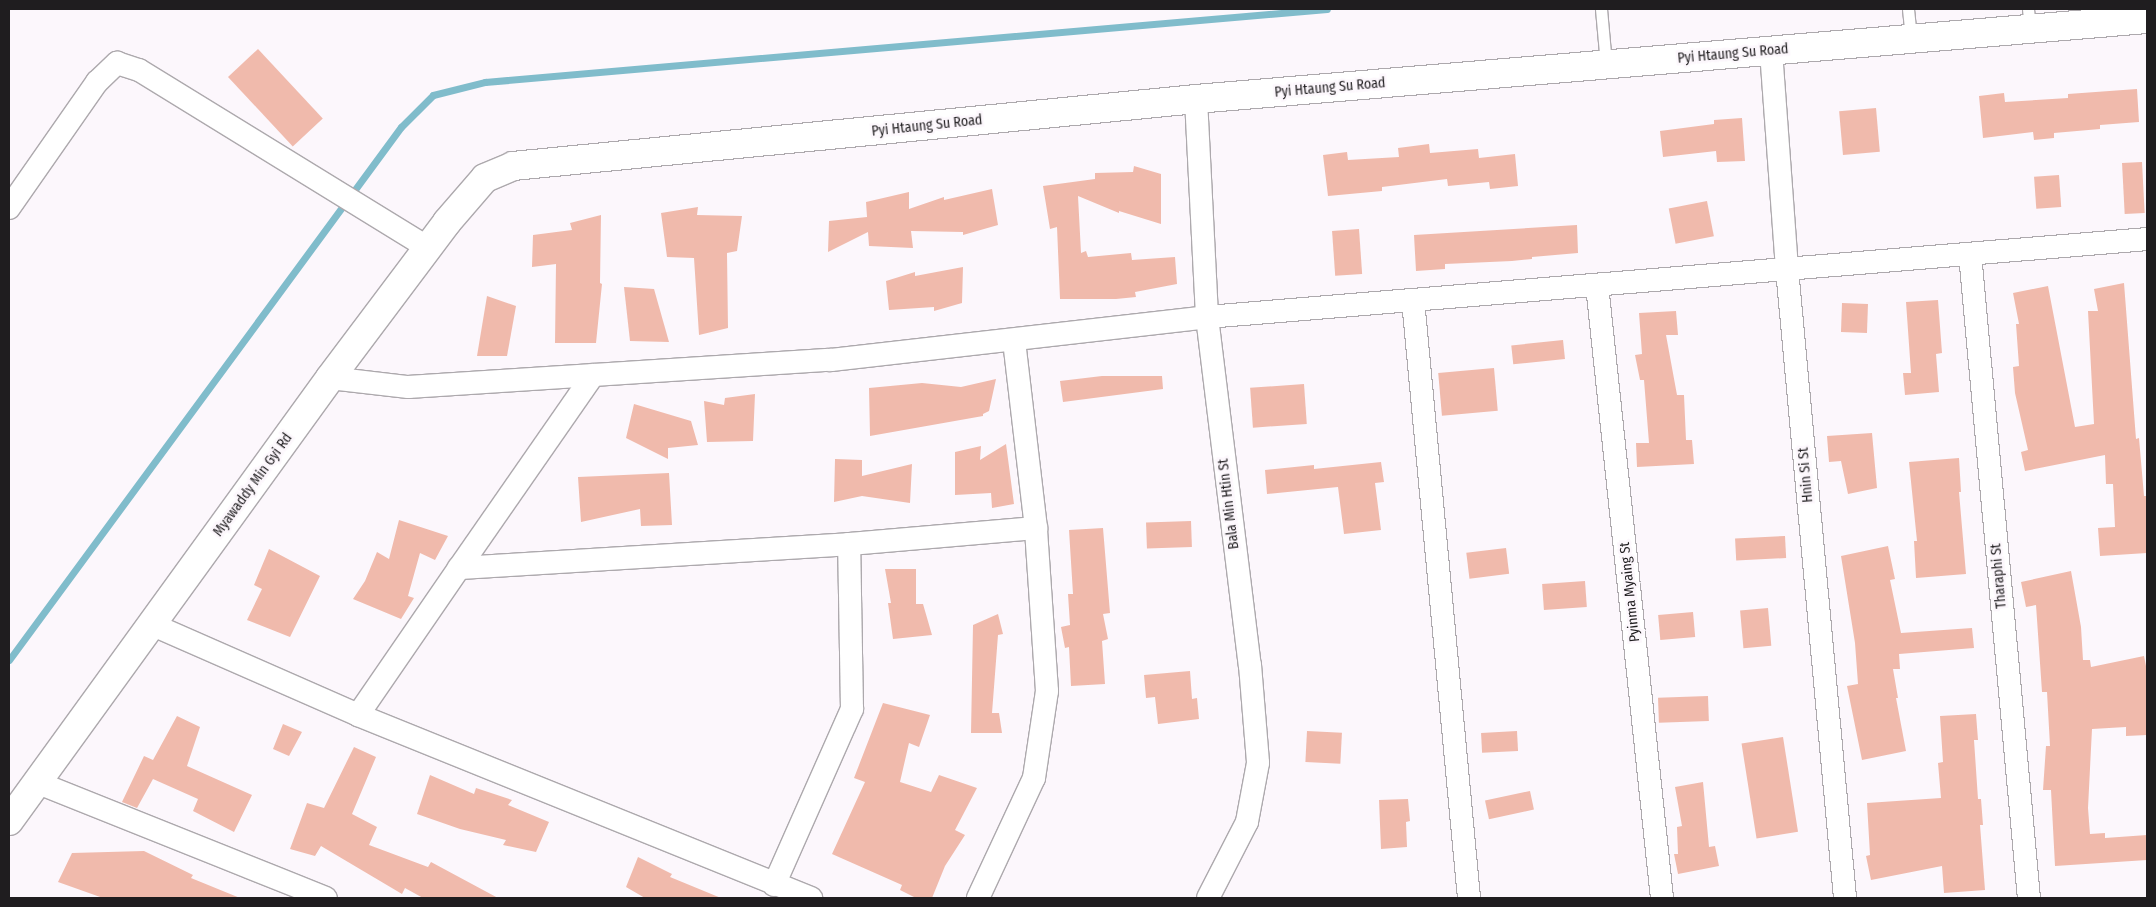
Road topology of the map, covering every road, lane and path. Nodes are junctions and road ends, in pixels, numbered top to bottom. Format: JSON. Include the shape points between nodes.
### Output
{"nodes":[{"id":1,"x":1601,"y":9,"type":"edge"},
{"id":2,"x":1908,"y":9,"type":"edge"},
{"id":3,"x":2029,"y":19,"type":"edge"},
{"id":4,"x":2147,"y":19,"type":"edge"},
{"id":5,"x":1911,"y":39,"type":"junction"},
{"id":6,"x":1771,"y":51,"type":"junction"},
{"id":7,"x":1606,"y":65,"type":"junction"},
{"id":8,"x":1196,"y":100,"type":"junction"},
{"id":9,"x":513,"y":166,"type":"joint"},
{"id":10,"x":9,"y":208,"type":"edge"},
{"id":11,"x":2147,"y":239,"type":"edge"},
{"id":12,"x":428,"y":248,"type":"junction"},
{"id":13,"x":1970,"y":254,"type":"junction"},
{"id":14,"x":1787,"y":269,"type":"junction"},
{"id":15,"x":1597,"y":285,"type":"junction"},
{"id":16,"x":1413,"y":300,"type":"junction"},
{"id":17,"x":1207,"y":317,"type":"junction"},
{"id":18,"x":1014,"y":341,"type":"junction"},
{"id":19,"x":592,"y":375,"type":"junction"},
{"id":20,"x":330,"y":378,"type":"junction"},
{"id":21,"x":1036,"y":528,"type":"junction"},
{"id":22,"x":850,"y":544,"type":"junction"},
{"id":23,"x":459,"y":568,"type":"junction"},
{"id":24,"x":151,"y":624,"type":"junction"},
{"id":25,"x":358,"y":715,"type":"junction"},
{"id":26,"x":36,"y":782,"type":"junction"},
{"id":27,"x":9,"y":821,"type":"edge"},
{"id":28,"x":774,"y":885,"type":"junction"},
{"id":29,"x":326,"y":898,"type":"edge"},
{"id":30,"x":812,"y":898,"type":"edge"},
{"id":31,"x":978,"y":898,"type":"edge"},
{"id":32,"x":1208,"y":898,"type":"edge"},
{"id":33,"x":1469,"y":898,"type":"edge"},
{"id":34,"x":1662,"y":898,"type":"edge"},
{"id":35,"x":1845,"y":898,"type":"edge"},
{"id":36,"x":2029,"y":898,"type":"edge"}],
"edges":[{"from":1,"to":7,"type":"lane"},
{"from":2,"to":5,"type":"lane"},
{"from":3,"to":4,"type":"main road","name":"Pyi Htaung Su Road"},
{"from":3,"to":5,"type":"main road","name":"Pyi Htaung Su Road"},
{"from":5,"to":6,"type":"main road","name":"Pyi Htaung Su Road"},
{"from":6,"to":7,"type":"main road","name":"Pyi Htaung Su Road"},
{"from":6,"to":14,"type":"street","name":"Hnin Si St"},
{"from":7,"to":8,"type":"main road","name":"Pyi Htaung Su Road"},
{"from":8,"to":9,"type":"main road","name":"Pyi Htaung Su Road"},
{"from":8,"to":17,"type":"street","name":"Bala Min Htin St"},
{"from":9,"to":12,"type":"main road","name":"Myawaddy Min Gyi Rd","via":[[485,178]]},
{"from":10,"to":12,"type":"street","via":[[97,82],[117,63],[139,70]]},
{"from":11,"to":13,"type":"street"},
{"from":12,"to":20,"type":"main road","name":"Myawaddy Min Gyi Rd"},
{"from":13,"to":14,"type":"street"},
{"from":13,"to":36,"type":"street","name":"Tharaphi St"},
{"from":14,"to":15,"type":"street"},
{"from":14,"to":35,"type":"street","name":"Hnin Si St"},
{"from":15,"to":16,"type":"street"},
{"from":15,"to":34,"type":"street","name":"Pyinma Myaing St"},
{"from":16,"to":17,"type":"street"},
{"from":16,"to":33,"type":"street"},
{"from":17,"to":18,"type":"street"},
{"from":17,"to":32,"type":"street","name":"Bala Min Htin St","via":[[1250,665],[1258,763],[1247,822]]},
{"from":18,"to":19,"type":"street","via":[[831,360]]},
{"from":18,"to":21,"type":"street"},
{"from":19,"to":20,"type":"street","via":[[408,387]]},
{"from":19,"to":23,"type":"street"},
{"from":20,"to":24,"type":"main road","name":"Myawaddy Min Gyi Rd"},
{"from":21,"to":22,"type":"street"},
{"from":21,"to":31,"type":"street","via":[[1047,691],[1034,778]]},
{"from":22,"to":23,"type":"street"},
{"from":22,"to":28,"type":"street","via":[[852,709]]},
{"from":23,"to":25,"type":"street"},
{"from":24,"to":25,"type":"street"},
{"from":24,"to":26,"type":"main road","name":"Myawaddy Min Gyi Rd"},
{"from":25,"to":28,"type":"street"},
{"from":26,"to":27,"type":"main road","name":"Myawaddy Min Gyi Rd"},
{"from":26,"to":29,"type":"street"},
{"from":28,"to":30,"type":"street"}]}
